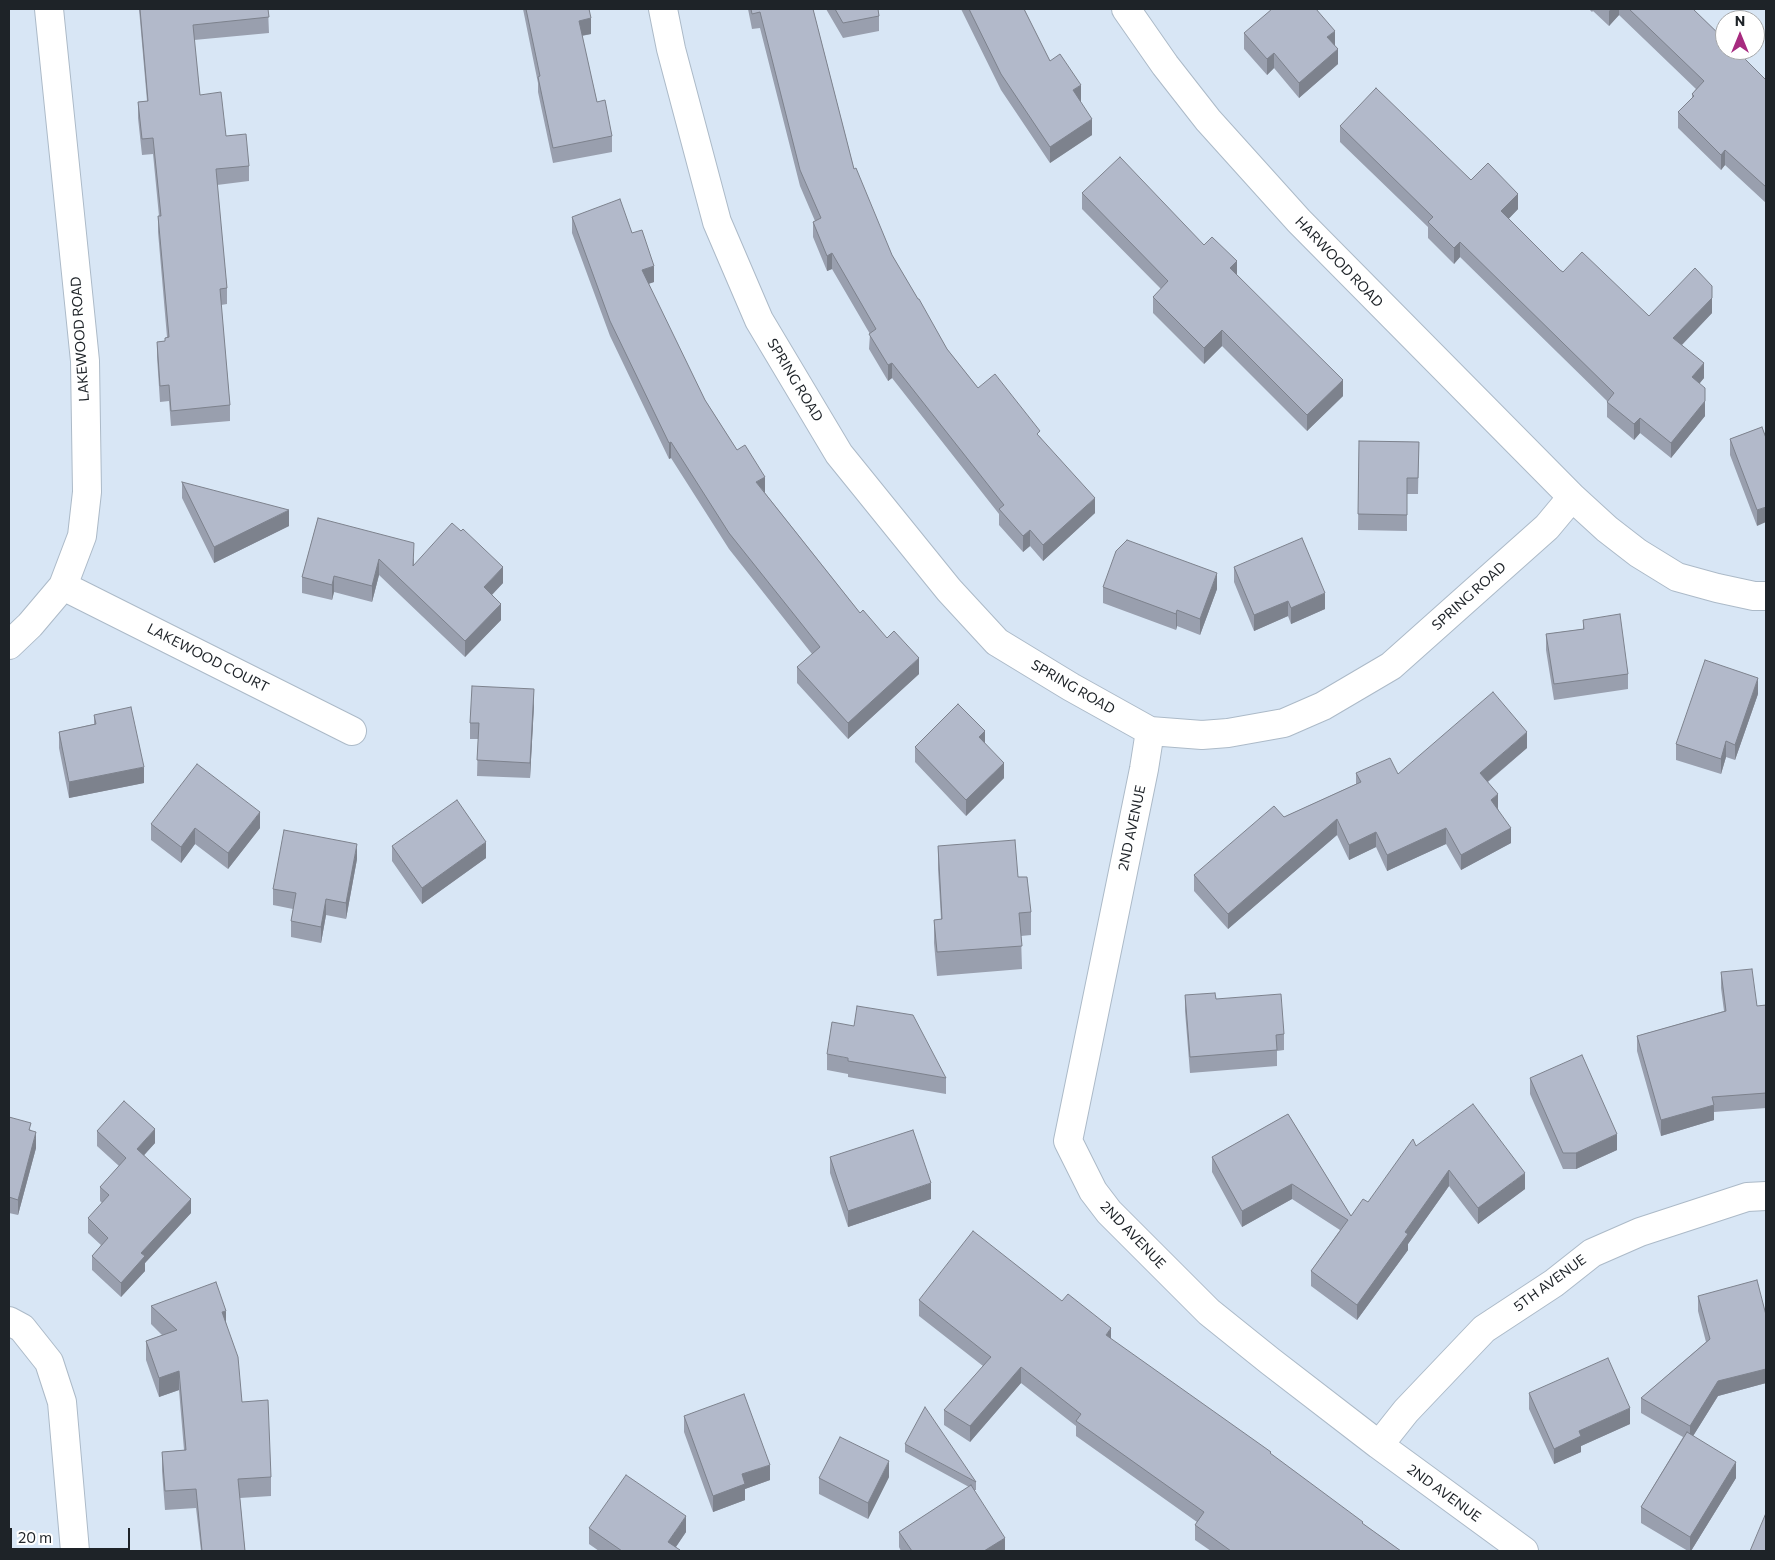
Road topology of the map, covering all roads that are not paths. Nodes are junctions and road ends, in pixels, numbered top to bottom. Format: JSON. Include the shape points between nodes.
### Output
{"nodes":[{"id":1,"x":49,"y":9,"type":"edge"},
{"id":2,"x":663,"y":9,"type":"edge"},
{"id":3,"x":1126,"y":9,"type":"edge"},
{"id":4,"x":1572,"y":498,"type":"junction"},
{"id":5,"x":63,"y":586,"type":"junction"},
{"id":6,"x":1766,"y":596,"type":"edge"},
{"id":7,"x":9,"y":645,"type":"edge"},
{"id":8,"x":352,"y":731,"type":"dead end"},
{"id":9,"x":1150,"y":731,"type":"junction"},
{"id":10,"x":1766,"y":1196,"type":"edge"},
{"id":11,"x":9,"y":1321,"type":"edge"},
{"id":12,"x":1379,"y":1444,"type":"junction"},
{"id":13,"x":76,"y":1551,"type":"edge"},
{"id":14,"x":1524,"y":1551,"type":"edge"}],
"edges":[{"from":1,"to":5,"type":"street","name":"LAKEWOOD ROAD","via":[[84,361],[87,492],[82,536]]},
{"from":2,"to":9,"type":"street","name":"SPRING ROAD","via":[[717,222],[758,320],[839,454],[949,590],[997,642]]},
{"from":3,"to":4,"type":"street","name":"HARWOOD ROAD","via":[[1164,65],[1208,120],[1298,220]]},
{"from":4,"to":6,"type":"street","via":[[1638,553],[1677,576],[1717,588]]},
{"from":4,"to":9,"type":"street","name":"SPRING ROAD","via":[[1547,527],[1391,666],[1323,706],[1284,723],[1228,733],[1202,735]]},
{"from":5,"to":7,"type":"street","name":"LAKEWOOD ROAD"},
{"from":5,"to":8,"type":"street","name":"LAKEWOOD COURT"},
{"from":9,"to":12,"type":"street","name":"2ND AVENUE","via":[[1068,1141],[1094,1192],[1109,1212],[1209,1312]]},
{"from":10,"to":12,"type":"street","name":"5TH AVENUE","via":[[1747,1197],[1640,1232],[1592,1253],[1554,1283],[1484,1329]]},
{"from":11,"to":13,"type":"street","via":[[22,1328],[49,1362],[62,1402]]},
{"from":12,"to":14,"type":"street","name":"2ND AVENUE"}]}
